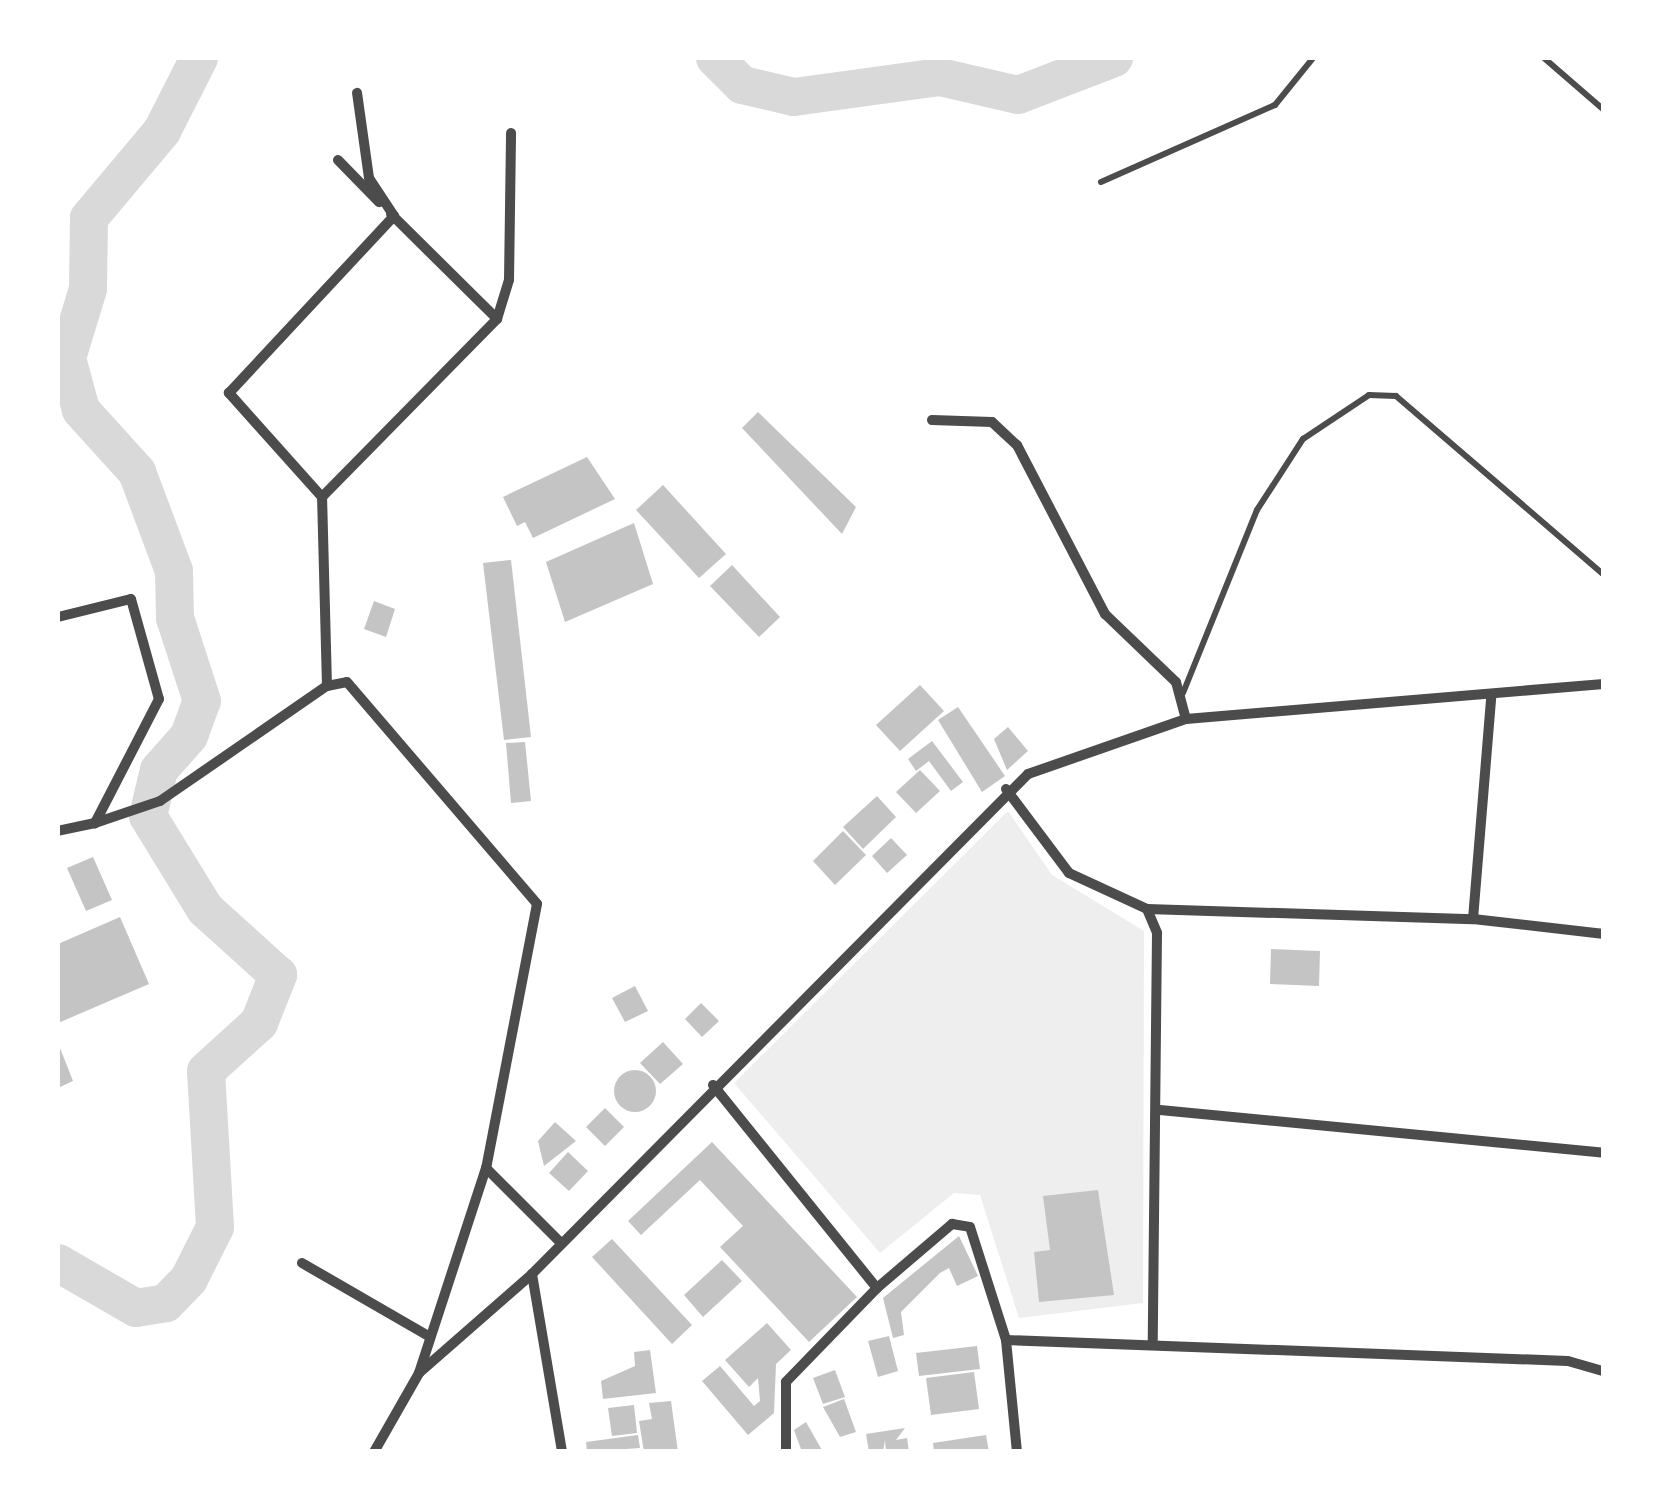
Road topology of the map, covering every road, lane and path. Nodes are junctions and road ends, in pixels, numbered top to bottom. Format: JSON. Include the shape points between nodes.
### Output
{"nodes":[{"id":1,"x":1314,"y":58,"type":"edge"},
{"id":2,"x":1544,"y":58,"type":"edge"},
{"id":3,"x":357,"y":93,"type":"dead end"},
{"id":4,"x":1604,"y":110,"type":"edge"},
{"id":5,"x":512,"y":133,"type":"dead end"},
{"id":6,"x":338,"y":160,"type":"dead end"},
{"id":7,"x":1101,"y":182,"type":"dead end"},
{"id":8,"x":394,"y":216,"type":"junction"},
{"id":9,"x":497,"y":319,"type":"junction"},
{"id":10,"x":932,"y":420,"type":"dead end"},
{"id":11,"x":322,"y":497,"type":"junction"},
{"id":12,"x":1604,"y":576,"type":"edge"},
{"id":13,"x":58,"y":616,"type":"edge"},
{"id":14,"x":1604,"y":684,"type":"edge"},
{"id":15,"x":327,"y":686,"type":"junction"},
{"id":16,"x":1183,"y":692,"type":"junction"},
{"id":17,"x":1490,"y":698,"type":"junction"},
{"id":18,"x":1186,"y":720,"type":"junction"},
{"id":19,"x":1006,"y":789,"type":"junction"},
{"id":20,"x":95,"y":823,"type":"junction"},
{"id":21,"x":58,"y":831,"type":"edge"},
{"id":22,"x":1148,"y":909,"type":"junction"},
{"id":23,"x":1473,"y":919,"type":"junction"},
{"id":24,"x":1604,"y":934,"type":"edge"},
{"id":25,"x":713,"y":1085,"type":"junction"},
{"id":26,"x":1160,"y":1110,"type":"junction"},
{"id":27,"x":1604,"y":1153,"type":"edge"},
{"id":28,"x":486,"y":1168,"type":"junction"},
{"id":29,"x":560,"y":1242,"type":"junction"},
{"id":30,"x":302,"y":1263,"type":"dead end"},
{"id":31,"x":532,"y":1274,"type":"junction"},
{"id":32,"x":877,"y":1288,"type":"junction"},
{"id":33,"x":430,"y":1337,"type":"junction"},
{"id":34,"x":1006,"y":1340,"type":"junction"},
{"id":35,"x":1153,"y":1340,"type":"junction"},
{"id":36,"x":1604,"y":1372,"type":"edge"},
{"id":37,"x":419,"y":1373,"type":"junction"},
{"id":38,"x":374,"y":1452,"type":"edge"},
{"id":39,"x":562,"y":1452,"type":"edge"},
{"id":40,"x":786,"y":1452,"type":"edge"},
{"id":41,"x":1017,"y":1452,"type":"edge"}],
"edges":[{"from":1,"to":7,"type":"lane","via":[[1275,105]]},
{"from":2,"to":4,"type":"lane"},
{"from":3,"to":8,"type":"street","via":[[370,178]]},
{"from":5,"to":9,"type":"street","via":[[509,280]]},
{"from":6,"to":8,"type":"street"},
{"from":8,"to":9,"type":"street"},
{"from":8,"to":11,"type":"street","via":[[229,393]]},
{"from":9,"to":11,"type":"street"},
{"from":10,"to":16,"type":"street","via":[[992,422],[1016,445],[1105,614]]},
{"from":11,"to":15,"type":"street"},
{"from":12,"to":16,"type":"lane","via":[[1396,396],[1369,395],[1303,439],[1257,510]]},
{"from":13,"to":20,"type":"street","via":[[130,599],[159,699]]},
{"from":14,"to":17,"type":"street"},
{"from":15,"to":20,"type":"street","via":[[160,801]]},
{"from":15,"to":28,"type":"street","via":[[361,691],[537,904]]},
{"from":16,"to":18,"type":"street"},
{"from":17,"to":18,"type":"street"},
{"from":17,"to":23,"type":"street"},
{"from":18,"to":19,"type":"street","via":[[1069,754]]},
{"from":19,"to":22,"type":"street","via":[[1069,873]]},
{"from":19,"to":25,"type":"street"},
{"from":20,"to":21,"type":"street"},
{"from":22,"to":23,"type":"street"},
{"from":22,"to":26,"type":"street","via":[[1160,973]]},
{"from":23,"to":24,"type":"street"},
{"from":25,"to":29,"type":"street"},
{"from":25,"to":32,"type":"street"},
{"from":26,"to":27,"type":"street"},
{"from":26,"to":35,"type":"street"},
{"from":28,"to":29,"type":"street"},
{"from":28,"to":33,"type":"street"},
{"from":29,"to":31,"type":"street"},
{"from":30,"to":33,"type":"street"},
{"from":31,"to":37,"type":"street"},
{"from":31,"to":39,"type":"street"},
{"from":32,"to":34,"type":"street","via":[[962,1221],[980,1243]]},
{"from":32,"to":40,"type":"street","via":[[786,1382]]},
{"from":33,"to":37,"type":"street"},
{"from":34,"to":35,"type":"street"},
{"from":34,"to":41,"type":"street"},
{"from":35,"to":36,"type":"street","via":[[1568,1360]]},
{"from":37,"to":38,"type":"street"}]}
